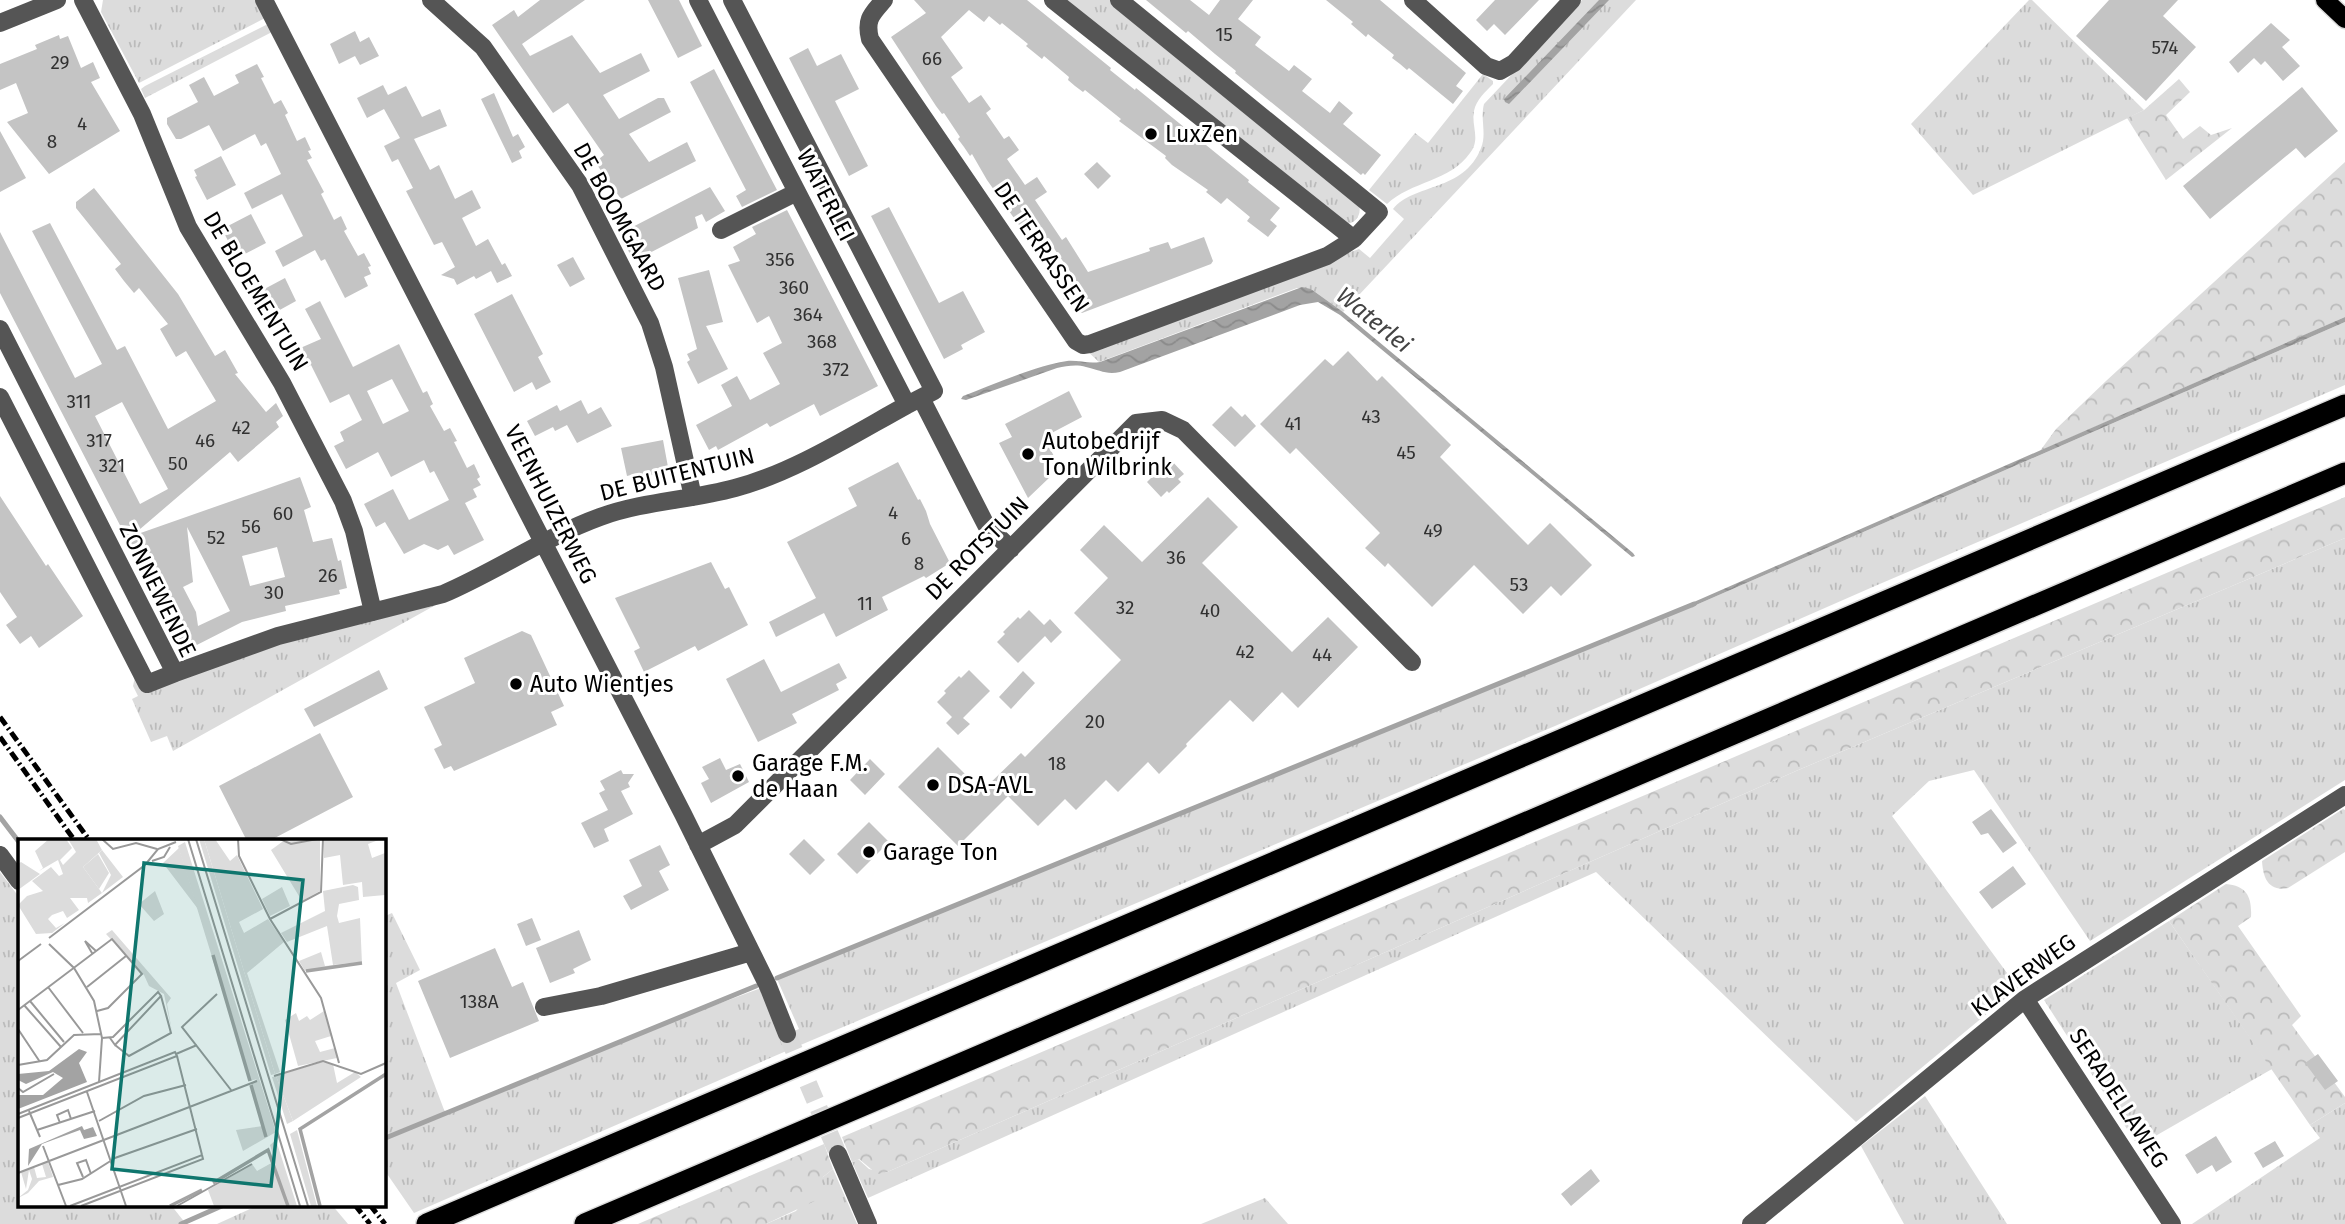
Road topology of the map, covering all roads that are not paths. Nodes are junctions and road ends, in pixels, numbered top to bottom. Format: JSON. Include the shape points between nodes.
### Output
{"nodes":[{"id":1,"x":57,"y":0,"type":"edge"},
{"id":2,"x":83,"y":0,"type":"edge"},
{"id":3,"x":264,"y":0,"type":"edge"},
{"id":4,"x":431,"y":0,"type":"edge"},
{"id":5,"x":698,"y":0,"type":"edge"},
{"id":6,"x":732,"y":0,"type":"edge"},
{"id":7,"x":884,"y":0,"type":"edge"},
{"id":8,"x":1053,"y":0,"type":"edge"},
{"id":9,"x":1119,"y":0,"type":"edge"},
{"id":10,"x":1413,"y":0,"type":"edge"},
{"id":11,"x":1572,"y":0,"type":"edge"},
{"id":12,"x":0,"y":23,"type":"edge"},
{"id":13,"x":797,"y":192,"type":"junction"},
{"id":14,"x":721,"y":230,"type":"dead end"},
{"id":15,"x":1354,"y":239,"type":"junction"},
{"id":16,"x":0,"y":329,"type":"edge"},
{"id":17,"x":0,"y":397,"type":"edge"},
{"id":18,"x":914,"y":402,"type":"junction"},
{"id":19,"x":2345,"y":405,"type":"edge"},
{"id":20,"x":2345,"y":472,"type":"edge"},
{"id":21,"x":693,"y":497,"type":"junction"},
{"id":22,"x":543,"y":542,"type":"junction"},
{"id":23,"x":1011,"y":549,"type":"junction"},
{"id":24,"x":373,"y":612,"type":"junction"},
{"id":25,"x":1412,"y":662,"type":"dead end"},
{"id":26,"x":176,"y":673,"type":"junction"},
{"id":27,"x":2345,"y":795,"type":"edge"},
{"id":28,"x":698,"y":845,"type":"junction"},
{"id":29,"x":0,"y":855,"type":"edge"},
{"id":30,"x":18,"y":880,"type":"edge"},
{"id":31,"x":751,"y":952,"type":"junction"},
{"id":32,"x":2025,"y":999,"type":"junction"},
{"id":33,"x":544,"y":1007,"type":"dead end"},
{"id":34,"x":787,"y":1034,"type":"tunnel mouth"},
{"id":35,"x":838,"y":1154,"type":"tunnel mouth"},
{"id":36,"x":427,"y":1224,"type":"edge"},
{"id":37,"x":585,"y":1224,"type":"edge"},
{"id":38,"x":868,"y":1224,"type":"edge"},
{"id":39,"x":1751,"y":1224,"type":"edge"},
{"id":40,"x":2172,"y":1224,"type":"edge"}],
"edges":[{"from":1,"to":12,"type":"street"},
{"from":2,"to":24,"type":"street","name":"DE BLOEMENTUIN","via":[[142,114],[188,227],[282,383],[343,501]]},
{"from":3,"to":22,"type":"street","name":"VEENHUIZERWEG"},
{"from":4,"to":21,"type":"street","name":"DE BOOMGAARD","via":[[483,47],[580,185],[654,334]]},
{"from":5,"to":13,"type":"street","name":"WATERLEI"},
{"from":6,"to":18,"type":"street","name":"WATERLEI","via":[[934,391]]},
{"from":7,"to":15,"type":"street","name":"DE TERRASSEN","via":[[870,17],[870,39],[1083,345],[1327,256]]},
{"from":8,"to":15,"type":"street"},
{"from":9,"to":15,"type":"street","name":"DE TERRASSEN","via":[[1379,212]]},
{"from":10,"to":11,"type":"street","via":[[1486,66],[1500,71],[1514,63]]},
{"from":13,"to":14,"type":"street"},
{"from":13,"to":18,"type":"street","name":"WATERLEI"},
{"from":16,"to":26,"type":"street","name":"ZONNEWENDE"},
{"from":17,"to":26,"type":"street","name":"ZONNEWENDE","via":[[147,684]]},
{"from":18,"to":21,"type":"street","name":"DE BUITENTUIN","via":[[778,474]]},
{"from":18,"to":23,"type":"street","via":[[986,525]]},
{"from":19,"to":36,"type":"highway"},
{"from":20,"to":37,"type":"highway"},
{"from":21,"to":22,"type":"street","name":"DE BUITENTUIN","via":[[616,512]]},
{"from":22,"to":24,"type":"street","name":"DE BUITENTUIN","via":[[443,594]]},
{"from":22,"to":28,"type":"street","name":"VEENHUIZERWEG"},
{"from":23,"to":25,"type":"street","name":"DE ROTSTUIN","via":[[1136,423],[1162,420],[1183,430]]},
{"from":23,"to":28,"type":"street","name":"DE ROTSTUIN","via":[[735,825]]},
{"from":24,"to":26,"type":"street","name":"DE BUITENTUIN","via":[[278,636]]},
{"from":27,"to":32,"type":"street","name":"KLAVERWEG"},
{"from":28,"to":31,"type":"street","name":"VEENHUIZERWEG"},
{"from":29,"to":30,"type":"street"},
{"from":31,"to":33,"type":"street","via":[[601,996]]},
{"from":31,"to":34,"type":"street","name":"VEENHUIZERWEG"},
{"from":32,"to":39,"type":"street","name":"KLAVERWEG"},
{"from":32,"to":40,"type":"street","name":"SERADELLAWEG"},
{"from":35,"to":38,"type":"street"}]}
